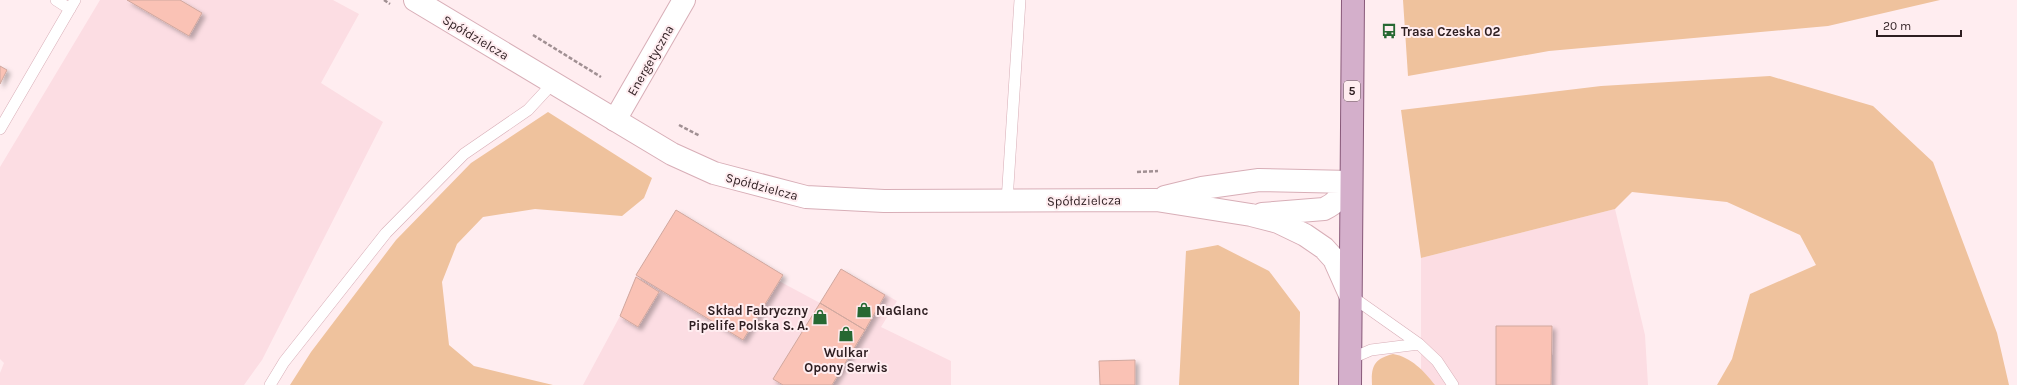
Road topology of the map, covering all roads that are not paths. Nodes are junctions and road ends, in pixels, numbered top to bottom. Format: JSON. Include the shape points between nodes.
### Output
{"nodes":[{"id":1,"x":56,"y":0,"type":"edge"},
{"id":2,"x":415,"y":0,"type":"edge"},
{"id":3,"x":684,"y":0,"type":"edge"},
{"id":4,"x":1020,"y":0,"type":"edge"},
{"id":5,"x":1353,"y":0,"type":"edge"},
{"id":6,"x":73,"y":4,"type":"edge"},
{"id":7,"x":553,"y":83,"type":"junction"},
{"id":8,"x":615,"y":120,"type":"junction"},
{"id":9,"x":0,"y":129,"type":"edge"},
{"id":10,"x":1351,"y":182,"type":"junction"},
{"id":11,"x":1156,"y":200,"type":"junction"},
{"id":12,"x":1008,"y":201,"type":"junction"},
{"id":13,"x":1250,"y":215,"type":"junction"},
{"id":14,"x":1350,"y":295,"type":"junction"},
{"id":15,"x":1419,"y":344,"type":"junction"},
{"id":16,"x":1350,"y":359,"type":"junction"},
{"id":17,"x":270,"y":385,"type":"edge"},
{"id":18,"x":1350,"y":385,"type":"edge"},
{"id":19,"x":1453,"y":385,"type":"edge"}],
"edges":[{"from":1,"to":6,"type":"lane"},
{"from":2,"to":7,"type":"street","name":"Spółdzielcza"},
{"from":3,"to":8,"type":"street","name":"Energetyczna"},
{"from":4,"to":12,"type":"lane"},
{"from":5,"to":10,"type":"main road","number":"5"},
{"from":6,"to":9,"type":"lane"},
{"from":7,"to":8,"type":"street","name":"Spółdzielcza"},
{"from":7,"to":17,"type":"lane","via":[[528,110],[464,154],[386,233],[284,362]]},
{"from":8,"to":12,"type":"street","name":"Spółdzielcza","via":[[672,154],[714,173],[806,197],[884,201]]},
{"from":10,"to":11,"type":"street","name":"Spółdzielcza","via":[[1259,180],[1202,188]]},
{"from":10,"to":13,"type":"street","name":"Spółdzielcza","via":[[1341,197],[1324,209]]},
{"from":10,"to":14,"type":"main road","name":"Spółdzielcza","number":"5"},
{"from":11,"to":12,"type":"street","name":"Spółdzielcza"},
{"from":11,"to":13,"type":"street","name":"Spółdzielcza"},
{"from":13,"to":14,"type":"street","name":"Spółdzielcza","via":[[1278,222],[1324,248],[1334,259]]},
{"from":14,"to":15,"type":"lane"},
{"from":14,"to":16,"type":"main road","name":"Spółdzielcza","number":"5"},
{"from":15,"to":16,"type":"lane","via":[[1371,350]]},
{"from":15,"to":19,"type":"lane","via":[[1437,361]]},
{"from":16,"to":18,"type":"main road","name":"Spółdzielcza","number":"5"}]}
